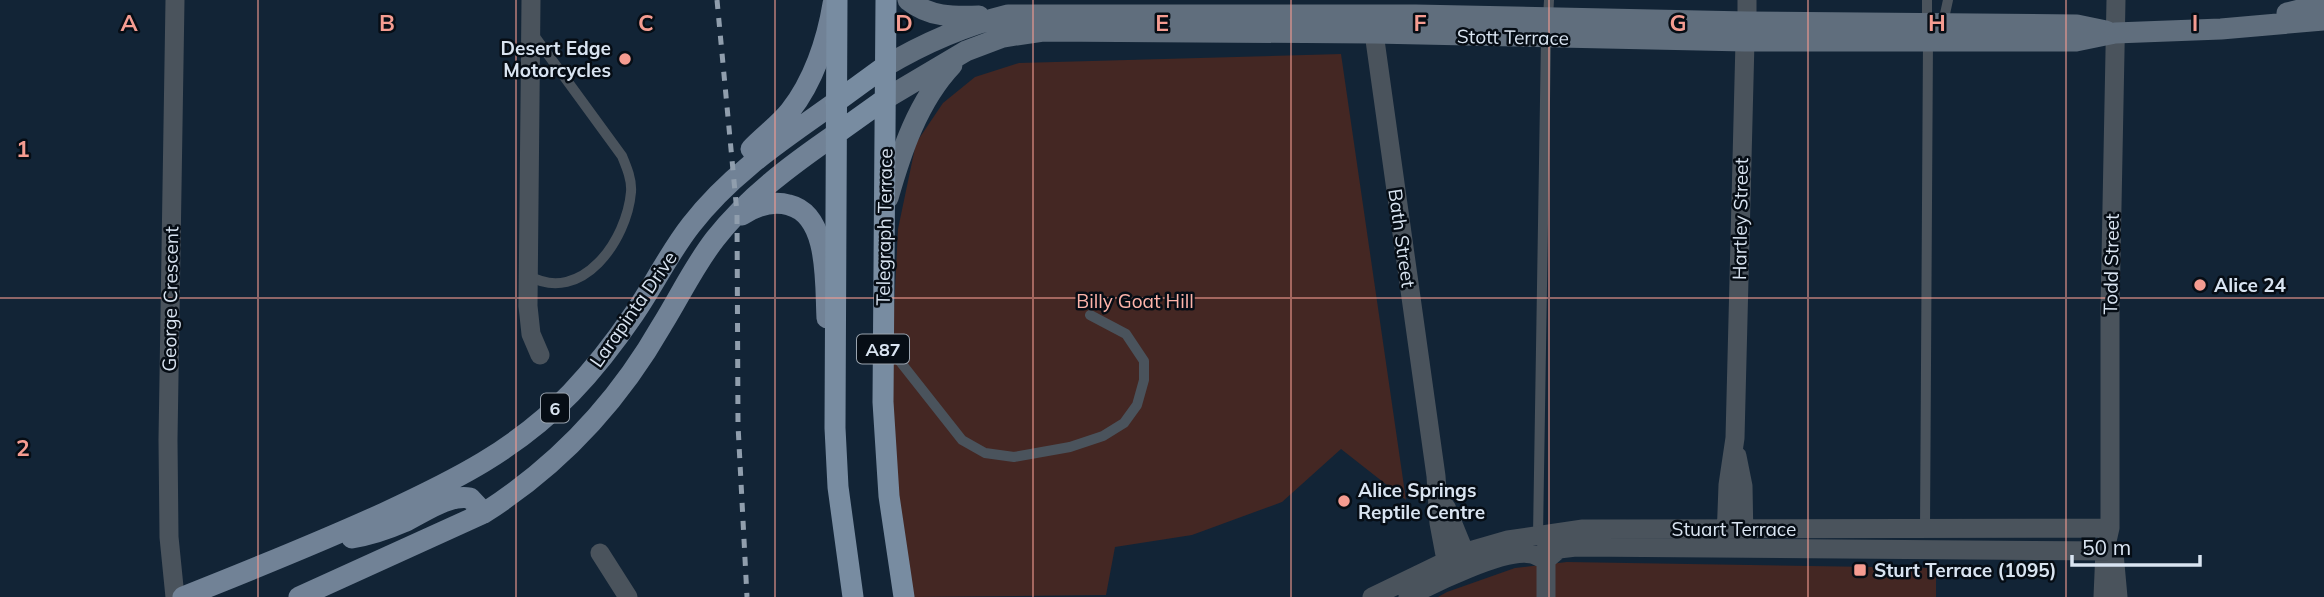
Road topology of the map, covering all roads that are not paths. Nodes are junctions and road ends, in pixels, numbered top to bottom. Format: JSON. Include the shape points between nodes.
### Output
{"nodes":[{"id":1,"x":175,"y":0,"type":"edge"},
{"id":2,"x":531,"y":0,"type":"edge"},
{"id":3,"x":835,"y":0,"type":"edge"},
{"id":4,"x":886,"y":0,"type":"edge"},
{"id":5,"x":908,"y":0,"type":"edge"},
{"id":6,"x":1747,"y":0,"type":"edge"},
{"id":7,"x":1927,"y":0,"type":"edge"},
{"id":8,"x":1948,"y":0,"type":"edge"},
{"id":9,"x":2116,"y":0,"type":"edge"},
{"id":10,"x":2324,"y":4,"type":"edge"},
{"id":11,"x":1004,"y":8,"type":"edge"},
{"id":12,"x":1372,"y":16,"type":"edge"},
{"id":13,"x":1548,"y":19,"type":"edge"},
{"id":14,"x":2324,"y":20,"type":"edge"},
{"id":15,"x":1932,"y":29,"type":"junction"},
{"id":16,"x":2221,"y":29,"type":"junction"},
{"id":17,"x":1746,"y":31,"type":"junction"},
{"id":18,"x":531,"y":32,"type":"junction"},
{"id":19,"x":2115,"y":33,"type":"junction"},
{"id":20,"x":966,"y":51,"type":"junction"},
{"id":21,"x":884,"y":66,"type":"junction"},
{"id":22,"x":885,"y":99,"type":"junction"},
{"id":23,"x":836,"y":102,"type":"junction"},
{"id":24,"x":836,"y":134,"type":"junction"},
{"id":25,"x":886,"y":205,"type":"junction"},
{"id":26,"x":692,"y":224,"type":"junction"},
{"id":27,"x":715,"y":239,"type":"junction"},
{"id":28,"x":529,"y":276,"type":"junction"},
{"id":29,"x":1090,"y":315,"type":"dead end"},
{"id":30,"x":883,"y":339,"type":"junction"},
{"id":31,"x":540,"y":355,"type":"dead end"},
{"id":32,"x":835,"y":428,"type":"junction"},
{"id":33,"x":484,"y":513,"type":"junction"},
{"id":34,"x":2110,"y":528,"type":"junction"},
{"id":35,"x":1925,"y":530,"type":"junction"},
{"id":36,"x":1542,"y":534,"type":"junction"},
{"id":37,"x":1735,"y":538,"type":"junction"},
{"id":38,"x":309,"y":548,"type":"junction"},
{"id":39,"x":2109,"y":551,"type":"junction"},
{"id":40,"x":600,"y":553,"type":"dead end"},
{"id":41,"x":1546,"y":560,"type":"junction"},
{"id":42,"x":1457,"y":564,"type":"junction"},
{"id":43,"x":311,"y":595,"type":"edge"},
{"id":44,"x":175,"y":597,"type":"edge"},
{"id":45,"x":183,"y":597,"type":"edge"},
{"id":46,"x":628,"y":597,"type":"edge"},
{"id":47,"x":853,"y":597,"type":"edge"},
{"id":48,"x":904,"y":597,"type":"edge"},
{"id":49,"x":1372,"y":597,"type":"edge"},
{"id":50,"x":1408,"y":597,"type":"edge"},
{"id":51,"x":1546,"y":597,"type":"edge"},
{"id":52,"x":2103,"y":597,"type":"edge"},
{"id":53,"x":2118,"y":597,"type":"edge"}],
"edges":[{"from":1,"to":44,"type":"street","name":"George Crescent","via":[[168,476]]},
{"from":2,"to":18,"type":"street"},
{"from":3,"to":23,"type":"highway","number":"A87"},
{"from":3,"to":26,"type":"main road","via":[[802,93],[699,205]]},
{"from":4,"to":21,"type":"highway","number":"A87"},
{"from":5,"to":11,"type":"main road","via":[[917,8],[960,17]]},
{"from":6,"to":17,"type":"street","name":"Hartley Street"},
{"from":7,"to":15,"type":"lane"},
{"from":8,"to":15,"type":"lane"},
{"from":9,"to":19,"type":"street","name":"Todd Street"},
{"from":10,"to":16,"type":"main road","name":"Stott Terrace"},
{"from":11,"to":12,"type":"main road","name":"Stott Terrace"},
{"from":11,"to":21,"type":"main road","name":"Stott Terrace"},
{"from":12,"to":13,"type":"main road","name":"Stott Terrace"},
{"from":12,"to":20,"type":"main road","name":"Stott Terrace","via":[[1043,31],[1003,37]]},
{"from":12,"to":42,"type":"street","name":"Bath Street","via":[[1441,539]]},
{"from":13,"to":17,"type":"main road","name":"Stott Terrace"},
{"from":13,"to":36,"type":"lane"},
{"from":14,"to":16,"type":"main road","name":"Stott Terrace"},
{"from":15,"to":17,"type":"main road","name":"Stott Terrace"},
{"from":15,"to":19,"type":"main road","name":"Stott Terrace","via":[[2076,41]]},
{"from":15,"to":35,"type":"lane"},
{"from":16,"to":19,"type":"main road","name":"Stott Terrace"},
{"from":17,"to":37,"type":"street","name":"Hartley Street","via":[[1735,438],[1728,485]]},
{"from":18,"to":28,"type":"street"},
{"from":18,"to":28,"type":"lane","via":[[622,156],[631,189],[622,231],[598,263],[577,279],[564,282],[543,284]]},
{"from":19,"to":34,"type":"street","name":"Todd Street"},
{"from":20,"to":22,"type":"main road","name":"Stott Terrace"},
{"from":20,"to":25,"type":"main road","via":[[941,76],[915,121]]},
{"from":21,"to":22,"type":"highway","name":"Telegraph Terrace","number":"A87"},
{"from":21,"to":23,"type":"highway","number":"6"},
{"from":22,"to":24,"type":"highway","number":"6"},
{"from":22,"to":25,"type":"highway","name":"Telegraph Terrace","number":"A87"},
{"from":23,"to":24,"type":"highway","number":"A87"},
{"from":23,"to":26,"type":"main road","name":"Larapinta Drive","number":"6","via":[[743,171]]},
{"from":24,"to":27,"type":"main road","name":"Larapinta Drive","number":"6","via":[[764,187]]},
{"from":24,"to":32,"type":"highway","number":"A87"},
{"from":25,"to":30,"type":"highway","name":"Telegraph Terrace","number":"A87"},
{"from":26,"to":38,"type":"main road","name":"Larapinta Drive","number":"6","via":[[604,355],[549,414],[475,469]]},
{"from":27,"to":32,"type":"main road","via":[[737,219],[767,204],[793,206],[815,226],[822,251]]},
{"from":27,"to":33,"type":"main road","name":"Larapinta Drive","number":"6","via":[[601,415],[547,467]]},
{"from":28,"to":31,"type":"street","via":[[529,324]]},
{"from":29,"to":30,"type":"lane","via":[[1126,334],[1144,361],[1137,405],[1124,423],[1103,436],[1014,457],[985,453],[962,440]]},
{"from":30,"to":48,"type":"highway","name":"Telegraph Terrace","number":"A87","via":[[887,470]]},
{"from":32,"to":47,"type":"highway","number":"A87"},
{"from":33,"to":38,"type":"main road","via":[[470,498],[461,497],[366,536]]},
{"from":33,"to":43,"type":"main road","name":"Larapinta Drive","number":"6"},
{"from":34,"to":35,"type":"street","name":"Stuart Terrace"},
{"from":34,"to":39,"type":"street","name":"Todd Street"},
{"from":35,"to":37,"type":"street","name":"Stuart Terrace"},
{"from":36,"to":37,"type":"street","name":"Stuart Terrace","via":[[1583,529]]},
{"from":36,"to":41,"type":"street"},
{"from":36,"to":42,"type":"street","name":"Stuart Terrace","via":[[1489,545]]},
{"from":37,"to":39,"type":"street","name":"Stuart Terrace"},
{"from":37,"to":41,"type":"street","name":"Stuart Terrace","via":[[1576,547],[1559,549]]},
{"from":38,"to":45,"type":"main road","name":"Larapinta Drive","number":"6"},
{"from":39,"to":52,"type":"street"},
{"from":39,"to":53,"type":"street"},
{"from":40,"to":46,"type":"street"},
{"from":41,"to":42,"type":"street","name":"Stuart Terrace","via":[[1529,553]]},
{"from":41,"to":51,"type":"street"},
{"from":42,"to":49,"type":"street","name":"Stuart Terrace"},
{"from":42,"to":50,"type":"street","name":"Stuart Terrace"}]}
